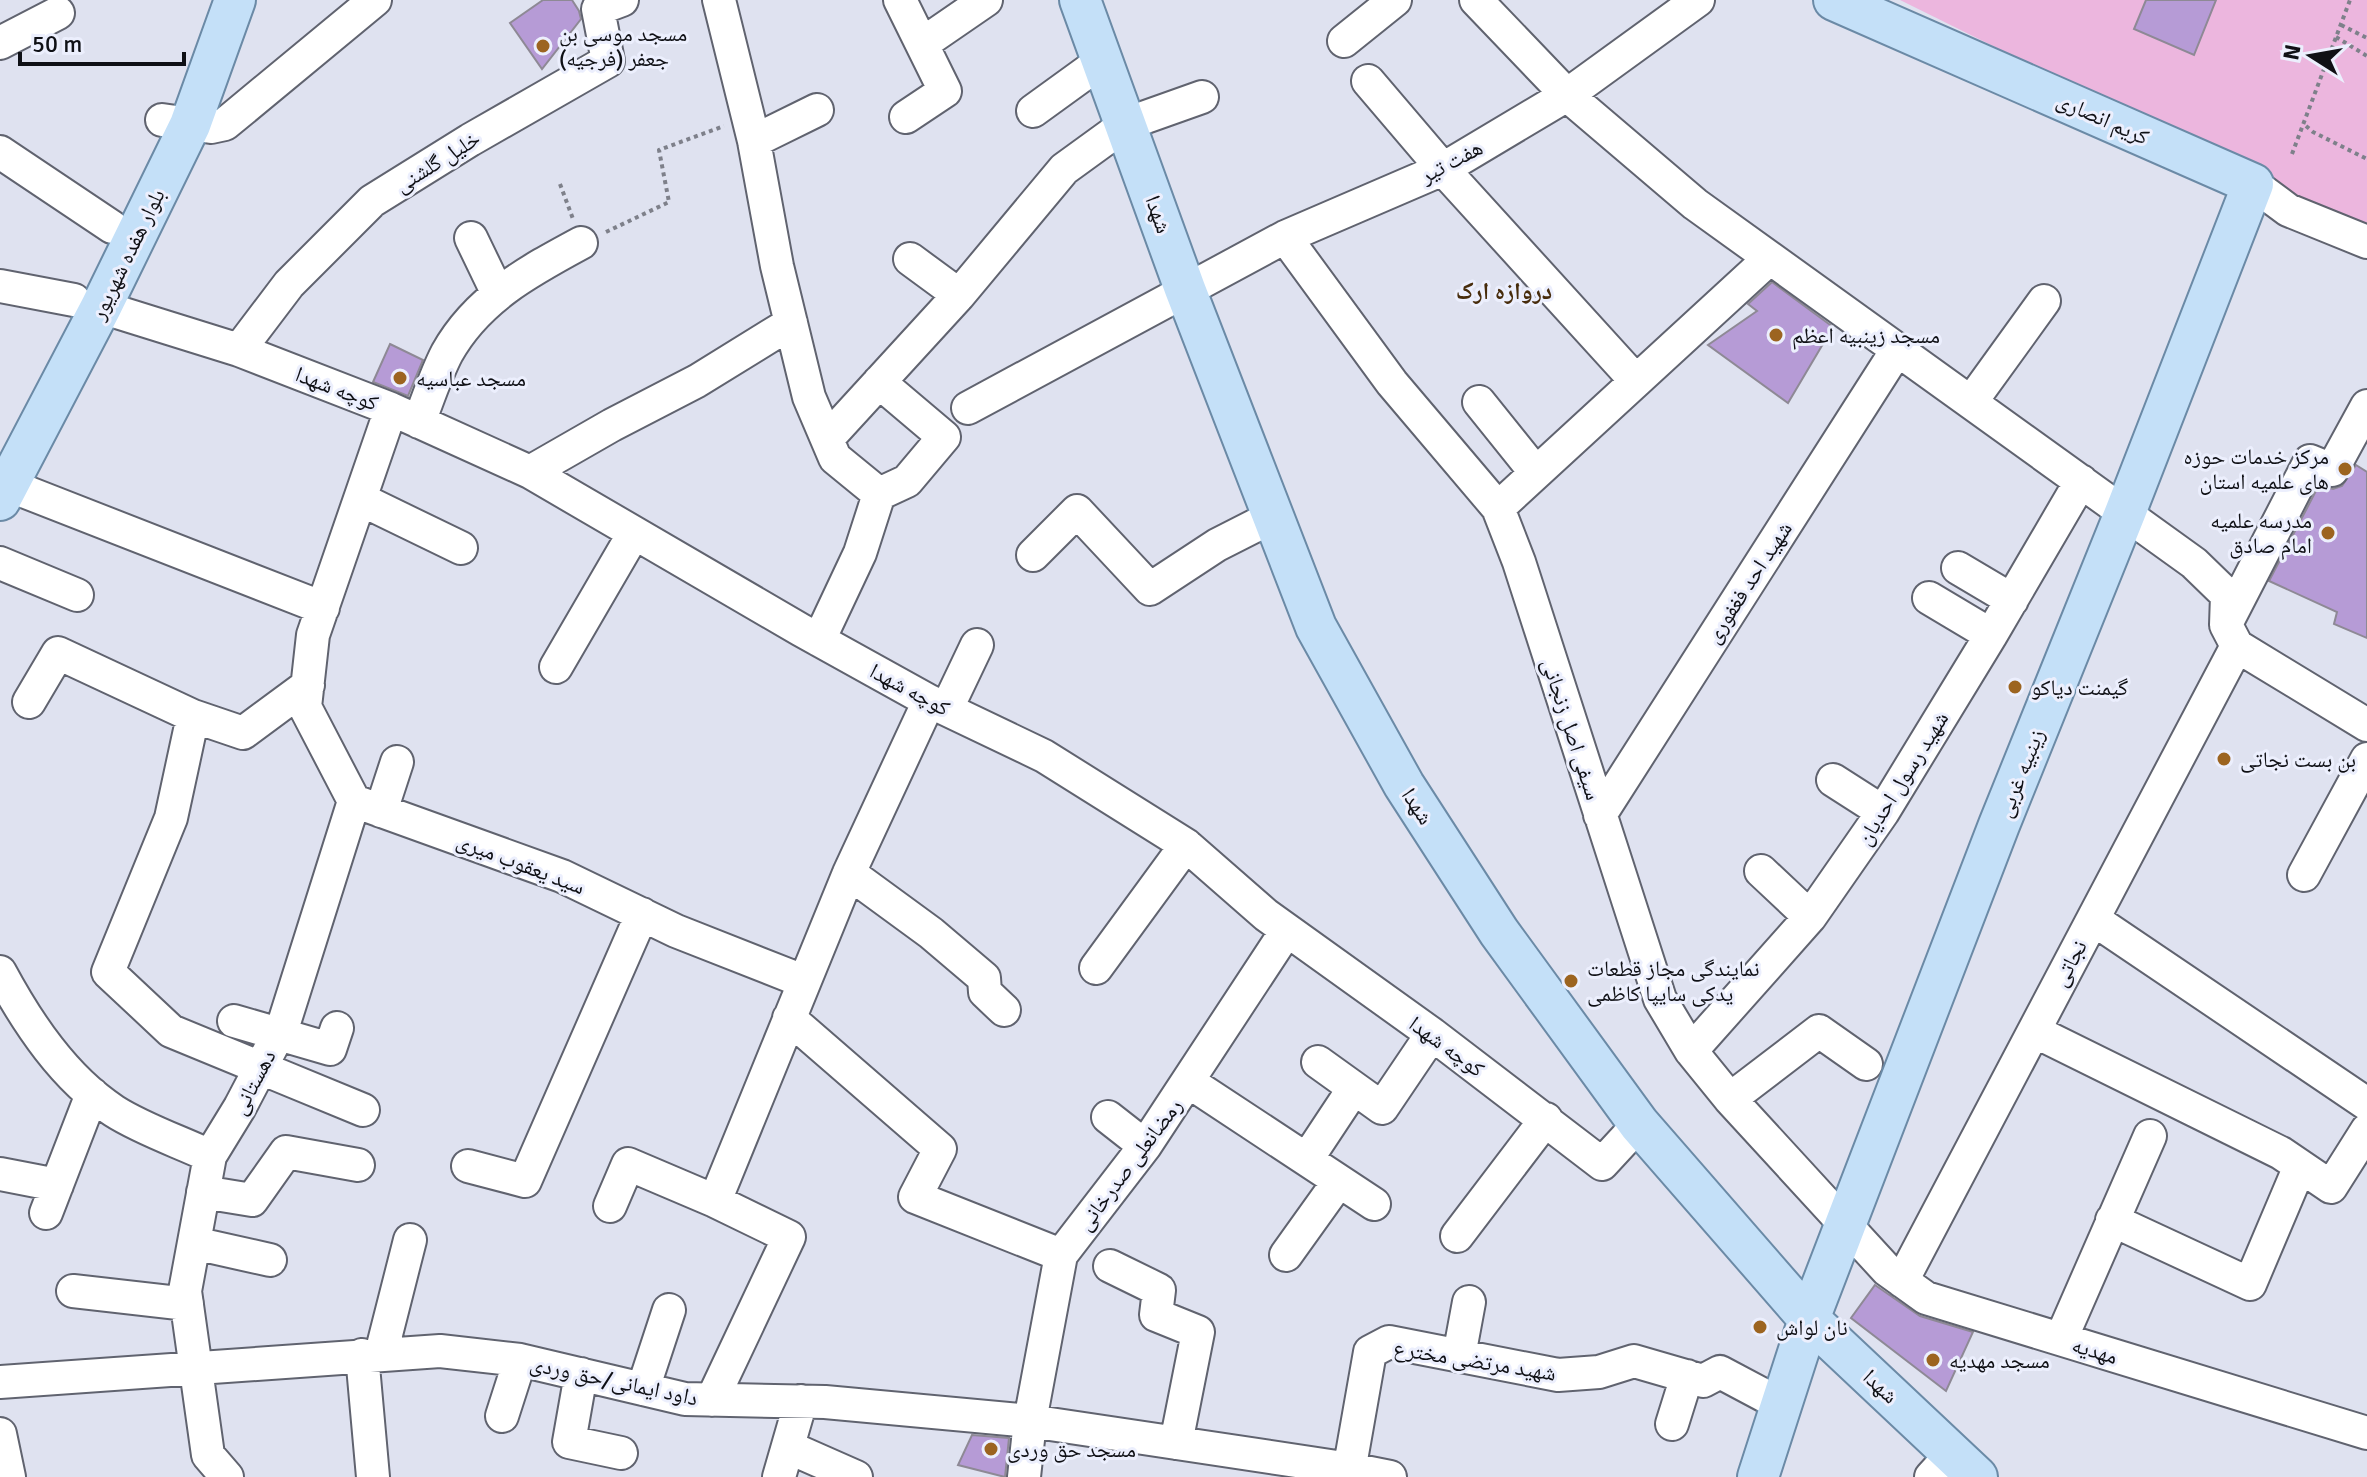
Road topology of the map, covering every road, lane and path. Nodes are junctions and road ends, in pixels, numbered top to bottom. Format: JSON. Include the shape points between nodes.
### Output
{"nodes":[{"id":1,"x":206,"y":0,"type":"edge"},
{"id":2,"x":235,"y":0,"type":"edge"},
{"id":3,"x":375,"y":0,"type":"edge"},
{"id":4,"x":622,"y":0,"type":"edge"},
{"id":5,"x":719,"y":0,"type":"edge"},
{"id":6,"x":900,"y":0,"type":"edge"},
{"id":7,"x":986,"y":0,"type":"edge"},
{"id":8,"x":1080,"y":0,"type":"edge"},
{"id":9,"x":1395,"y":0,"type":"edge"},
{"id":10,"x":1476,"y":0,"type":"edge"},
{"id":11,"x":1698,"y":0,"type":"edge"},
{"id":12,"x":1834,"y":0,"type":"edge"},
{"id":13,"x":2350,"y":0,"type":"edge"},
{"id":14,"x":58,"y":13,"type":"dead end"},
{"id":15,"x":2341,"y":25,"type":"junction"},
{"id":16,"x":2336,"y":37,"type":"junction"},
{"id":17,"x":2367,"y":38,"type":"edge"},
{"id":18,"x":1344,"y":41,"type":"dead end"},
{"id":19,"x":0,"y":43,"type":"edge"},
{"id":20,"x":922,"y":44,"type":"junction"},
{"id":21,"x":2367,"y":56,"type":"edge"},
{"id":22,"x":1102,"y":61,"type":"junction"},
{"id":23,"x":1368,"y":81,"type":"dead end"},
{"id":24,"x":1567,"y":95,"type":"junction"},
{"id":25,"x":1202,"y":97,"type":"dead end"},
{"id":26,"x":817,"y":110,"type":"dead end"},
{"id":27,"x":1033,"y":111,"type":"dead end"},
{"id":28,"x":906,"y":117,"type":"dead end"},
{"id":29,"x":176,"y":122,"type":"junction"},
{"id":30,"x":1126,"y":124,"type":"junction"},
{"id":31,"x":2306,"y":126,"type":"dead end"},
{"id":32,"x":751,"y":129,"type":"junction"},
{"id":33,"x":0,"y":152,"type":"edge"},
{"id":34,"x":2292,"y":154,"type":"dead end"},
{"id":35,"x":2367,"y":159,"type":"edge"},
{"id":36,"x":1443,"y":169,"type":"junction"},
{"id":37,"x":560,"y":184,"type":"dead end"},
{"id":38,"x":2253,"y":184,"type":"junction"},
{"id":39,"x":112,"y":227,"type":"junction"},
{"id":40,"x":1285,"y":237,"type":"junction"},
{"id":41,"x":471,"y":238,"type":"dead end"},
{"id":42,"x":2367,"y":242,"type":"edge"},
{"id":43,"x":581,"y":243,"type":"junction"},
{"id":44,"x":910,"y":259,"type":"dead end"},
{"id":45,"x":1769,"y":259,"type":"junction"},
{"id":46,"x":0,"y":286,"type":"edge"},
{"id":47,"x":1185,"y":289,"type":"junction"},
{"id":48,"x":498,"y":294,"type":"junction"},
{"id":49,"x":959,"y":295,"type":"junction"},
{"id":50,"x":2044,"y":301,"type":"dead end"},
{"id":51,"x":87,"y":303,"type":"junction"},
{"id":52,"x":791,"y":323,"type":"junction"},
{"id":53,"x":239,"y":350,"type":"junction"},
{"id":54,"x":1897,"y":350,"type":"junction"},
{"id":55,"x":1636,"y":381,"type":"junction"},
{"id":56,"x":879,"y":382,"type":"junction"},
{"id":57,"x":1479,"y":402,"type":"dead end"},
{"id":58,"x":1971,"y":402,"type":"junction"},
{"id":59,"x":2367,"y":406,"type":"edge"},
{"id":60,"x":968,"y":408,"type":"dead end"},
{"id":61,"x":405,"y":416,"type":"junction"},
{"id":62,"x":828,"y":438,"type":"junction"},
{"id":63,"x":0,"y":440,"type":"edge"},
{"id":64,"x":2357,"y":451,"type":"edge"},
{"id":65,"x":530,"y":472,"type":"junction"},
{"id":66,"x":1536,"y":473,"type":"junction"},
{"id":67,"x":2081,"y":481,"type":"junction"},
{"id":68,"x":4,"y":493,"type":"edge"},
{"id":69,"x":879,"y":494,"type":"junction"},
{"id":70,"x":360,"y":499,"type":"junction"},
{"id":71,"x":1498,"y":508,"type":"junction"},
{"id":72,"x":2125,"y":513,"type":"junction"},
{"id":73,"x":1274,"y":516,"type":"junction"},
{"id":74,"x":634,"y":533,"type":"junction"},
{"id":75,"x":461,"y":548,"type":"dead end"},
{"id":76,"x":1033,"y":555,"type":"dead end"},
{"id":77,"x":0,"y":563,"type":"edge"},
{"id":78,"x":1958,"y":568,"type":"dead end"},
{"id":79,"x":77,"y":595,"type":"dead end"},
{"id":80,"x":1929,"y":598,"type":"dead end"},
{"id":81,"x":2012,"y":600,"type":"junction"},
{"id":82,"x":323,"y":608,"type":"junction"},
{"id":83,"x":1991,"y":635,"type":"junction"},
{"id":84,"x":2231,"y":635,"type":"junction"},
{"id":85,"x":819,"y":640,"type":"junction"},
{"id":86,"x":977,"y":645,"type":"dead end"},
{"id":87,"x":556,"y":667,"type":"dead end"},
{"id":88,"x":308,"y":685,"type":"junction"},
{"id":89,"x":29,"y":702,"type":"dead end"},
{"id":90,"x":938,"y":704,"type":"junction"},
{"id":91,"x":193,"y":716,"type":"junction"},
{"id":92,"x":2367,"y":725,"type":"edge"},
{"id":93,"x":2367,"y":759,"type":"edge"},
{"id":94,"x":397,"y":762,"type":"dead end"},
{"id":95,"x":1833,"y":780,"type":"dead end"},
{"id":96,"x":368,"y":806,"type":"junction"},
{"id":97,"x":1883,"y":812,"type":"junction"},
{"id":98,"x":1600,"y":815,"type":"junction"},
{"id":99,"x":1186,"y":845,"type":"junction"},
{"id":100,"x":1761,"y":871,"type":"dead end"},
{"id":101,"x":849,"y":873,"type":"junction"},
{"id":102,"x":2304,"y":875,"type":"dead end"},
{"id":103,"x":642,"y":914,"type":"junction"},
{"id":104,"x":1810,"y":917,"type":"junction"},
{"id":105,"x":2093,"y":919,"type":"junction"},
{"id":106,"x":1287,"y":930,"type":"junction"},
{"id":107,"x":1096,"y":968,"type":"dead end"},
{"id":108,"x":0,"y":972,"type":"edge"},
{"id":109,"x":803,"y":981,"type":"junction"},
{"id":110,"x":1004,"y":1010,"type":"dead end"},
{"id":111,"x":789,"y":1018,"type":"junction"},
{"id":112,"x":234,"y":1021,"type":"dead end"},
{"id":113,"x":337,"y":1028,"type":"dead end"},
{"id":114,"x":2034,"y":1031,"type":"junction"},
{"id":115,"x":278,"y":1034,"type":"junction"},
{"id":116,"x":1432,"y":1034,"type":"junction"},
{"id":117,"x":1691,"y":1051,"type":"junction"},
{"id":118,"x":1318,"y":1062,"type":"dead end"},
{"id":119,"x":1866,"y":1064,"type":"dead end"},
{"id":120,"x":260,"y":1069,"type":"junction"},
{"id":121,"x":1189,"y":1082,"type":"junction"},
{"id":122,"x":1354,"y":1088,"type":"junction"},
{"id":123,"x":92,"y":1094,"type":"junction"},
{"id":124,"x":1730,"y":1099,"type":"junction"},
{"id":125,"x":2367,"y":1104,"type":"edge"},
{"id":126,"x":363,"y":1110,"type":"dead end"},
{"id":127,"x":1108,"y":1117,"type":"dead end"},
{"id":128,"x":1546,"y":1119,"type":"junction"},
{"id":129,"x":1639,"y":1124,"type":"junction"},
{"id":130,"x":2367,"y":1130,"type":"edge"},
{"id":131,"x":2150,"y":1136,"type":"dead end"},
{"id":132,"x":1145,"y":1146,"type":"junction"},
{"id":133,"x":210,"y":1156,"type":"junction"},
{"id":134,"x":1307,"y":1159,"type":"junction"},
{"id":135,"x":358,"y":1165,"type":"dead end"},
{"id":136,"x":468,"y":1166,"type":"dead end"},
{"id":137,"x":2300,"y":1166,"type":"junction"},
{"id":138,"x":0,"y":1174,"type":"edge"},
{"id":139,"x":1339,"y":1181,"type":"junction"},
{"id":140,"x":203,"y":1192,"type":"junction"},
{"id":141,"x":715,"y":1201,"type":"junction"},
{"id":142,"x":1374,"y":1204,"type":"dead end"},
{"id":143,"x":610,"y":1206,"type":"dead end"},
{"id":144,"x":2112,"y":1220,"type":"junction"},
{"id":145,"x":1846,"y":1226,"type":"junction"},
{"id":146,"x":1457,"y":1236,"type":"dead end"},
{"id":147,"x":410,"y":1240,"type":"dead end"},
{"id":148,"x":194,"y":1243,"type":"junction"},
{"id":149,"x":1061,"y":1255,"type":"junction"},
{"id":150,"x":1286,"y":1255,"type":"dead end"},
{"id":151,"x":270,"y":1260,"type":"dead end"},
{"id":152,"x":1110,"y":1266,"type":"dead end"},
{"id":153,"x":1902,"y":1281,"type":"junction"},
{"id":154,"x":73,"y":1291,"type":"dead end"},
{"id":155,"x":1469,"y":1302,"type":"dead end"},
{"id":156,"x":187,"y":1304,"type":"junction"},
{"id":157,"x":669,"y":1310,"type":"dead end"},
{"id":158,"x":1809,"y":1319,"type":"junction"},
{"id":159,"x":2061,"y":1339,"type":"junction"},
{"id":160,"x":371,"y":1354,"type":"junction"},
{"id":161,"x":1459,"y":1356,"type":"junction"},
{"id":162,"x":520,"y":1360,"type":"junction"},
{"id":163,"x":197,"y":1366,"type":"junction"},
{"id":164,"x":581,"y":1374,"type":"junction"},
{"id":165,"x":1687,"y":1376,"type":"junction"},
{"id":166,"x":0,"y":1382,"type":"edge"},
{"id":167,"x":643,"y":1389,"type":"junction"},
{"id":168,"x":712,"y":1400,"type":"junction"},
{"id":169,"x":801,"y":1401,"type":"junction"},
{"id":170,"x":1782,"y":1405,"type":"junction"},
{"id":171,"x":502,"y":1416,"type":"dead end"},
{"id":172,"x":1030,"y":1421,"type":"junction"},
{"id":173,"x":1672,"y":1424,"type":"dead end"},
{"id":174,"x":2367,"y":1433,"type":"edge"},
{"id":175,"x":0,"y":1434,"type":"edge"},
{"id":176,"x":1176,"y":1443,"type":"junction"},
{"id":177,"x":621,"y":1453,"type":"dead end"},
{"id":178,"x":783,"y":1462,"type":"edge"},
{"id":179,"x":1953,"y":1469,"type":"edge"},
{"id":180,"x":1349,"y":1473,"type":"edge"},
{"id":181,"x":9,"y":1477,"type":"edge"},
{"id":182,"x":227,"y":1477,"type":"edge"},
{"id":183,"x":373,"y":1477,"type":"edge"},
{"id":184,"x":856,"y":1477,"type":"edge"},
{"id":185,"x":1024,"y":1477,"type":"edge"},
{"id":186,"x":1390,"y":1477,"type":"edge"},
{"id":187,"x":1758,"y":1477,"type":"edge"}],
"edges":[{"from":1,"to":29,"type":"main road","name":"بلوار هفده شهریور"},
{"from":2,"to":29,"type":"main road","name":"بلوار هفده شهریور"},
{"from":3,"to":29,"type":"street","via":[[233,120],[211,127]]},
{"from":4,"to":53,"type":"street","name":"خلیل گلشنی","via":[[598,9],[608,61],[372,201],[289,284]]},
{"from":5,"to":32,"type":"street"},
{"from":6,"to":20,"type":"street"},
{"from":7,"to":20,"type":"street"},
{"from":8,"to":22,"type":"main road","name":"شهدا"},
{"from":9,"to":18,"type":"street"},
{"from":10,"to":24,"type":"street"},
{"from":11,"to":24,"type":"street","name":"هفت تیر"},
{"from":12,"to":38,"type":"main road","name":"کریم انصاری"},
{"from":13,"to":15,"type":"path"},
{"from":14,"to":19,"type":"street"},
{"from":15,"to":16,"type":"path"},
{"from":15,"to":17,"type":"path"},
{"from":16,"to":21,"type":"path"},
{"from":16,"to":34,"type":"path"},
{"from":20,"to":28,"type":"street","via":[[945,91]]},
{"from":22,"to":27,"type":"street"},
{"from":22,"to":30,"type":"main road","name":"شهدا"},
{"from":23,"to":36,"type":"street"},
{"from":24,"to":36,"type":"street","name":"هفت تیر"},
{"from":24,"to":45,"type":"street"},
{"from":25,"to":30,"type":"street"},
{"from":26,"to":32,"type":"street"},
{"from":29,"to":39,"type":"main road","name":"بلوار هفده شهریور"},
{"from":29,"to":51,"type":"main road","name":"بلوار هفده شهریور"},
{"from":30,"to":47,"type":"main road","name":"شهدا"},
{"from":30,"to":49,"type":"street","via":[[1064,169]]},
{"from":31,"to":35,"type":"path"},
{"from":32,"to":43,"type":"path","via":[[659,150],[669,202]]},
{"from":32,"to":52,"type":"street"},
{"from":33,"to":39,"type":"street"},
{"from":36,"to":40,"type":"street","name":"هفت تیر"},
{"from":36,"to":55,"type":"street"},
{"from":37,"to":43,"type":"path"},
{"from":38,"to":42,"type":"street","name":"کریم انصاری","via":[[2288,210]]},
{"from":38,"to":72,"type":"main road","name":"زینبیه غربی"},
{"from":39,"to":51,"type":"main road","name":"بلوار هفده شهریور"},
{"from":40,"to":47,"type":"street","name":"هفت تیر"},
{"from":40,"to":71,"type":"street","name":"سیفی اصل زنجانی","via":[[1392,383]]},
{"from":41,"to":48,"type":"street"},
{"from":43,"to":48,"type":"street"},
{"from":44,"to":49,"type":"street"},
{"from":45,"to":54,"type":"street"},
{"from":45,"to":55,"type":"street"},
{"from":46,"to":51,"type":"street","name":"کوچه شهدا"},
{"from":47,"to":60,"type":"street","name":"هفت تیر"},
{"from":47,"to":73,"type":"main road","name":"شهدا"},
{"from":48,"to":61,"type":"street","via":[[464,326]]},
{"from":49,"to":56,"type":"street"},
{"from":50,"to":58,"type":"street"},
{"from":51,"to":53,"type":"street","name":"کوچه شهدا"},
{"from":51,"to":63,"type":"main road","name":"بلوار هفده شهریور"},
{"from":51,"to":68,"type":"main road","name":"بلوار هفده شهریور"},
{"from":52,"to":62,"type":"street","via":[[809,397]]},
{"from":52,"to":65,"type":"street"},
{"from":53,"to":61,"type":"street","name":"کوچه شهدا"},
{"from":54,"to":58,"type":"street"},
{"from":54,"to":98,"type":"street","name":"شهید احد فغفوری"},
{"from":55,"to":66,"type":"street"},
{"from":56,"to":62,"type":"street"},
{"from":56,"to":69,"type":"street","via":[[944,437],[907,481]]},
{"from":57,"to":66,"type":"street"},
{"from":58,"to":67,"type":"street"},
{"from":59,"to":64,"type":"street"},
{"from":61,"to":65,"type":"street","name":"کوچه شهدا"},
{"from":61,"to":70,"type":"street"},
{"from":62,"to":69,"type":"street","via":[[835,458]]},
{"from":64,"to":84,"type":"street","name":"نجاتی","via":[[2332,470],[2310,461]]},
{"from":65,"to":74,"type":"street","name":"کوچه شهدا"},
{"from":66,"to":71,"type":"street"},
{"from":67,"to":72,"type":"street"},
{"from":67,"to":81,"type":"street","name":"شهید رسول احدیان"},
{"from":68,"to":82,"type":"street"},
{"from":69,"to":85,"type":"street","via":[[860,553]]},
{"from":70,"to":75,"type":"street"},
{"from":70,"to":82,"type":"street"},
{"from":71,"to":98,"type":"street","name":"سیفی اصل زنجانی"},
{"from":72,"to":84,"type":"street","via":[[2194,563],[2227,595]]},
{"from":72,"to":145,"type":"main road","name":"زینبیه غربی"},
{"from":73,"to":76,"type":"street","via":[[1150,589],[1077,511]]},
{"from":73,"to":129,"type":"main road","name":"شهدا","via":[[1316,627],[1404,785],[1499,932]]},
{"from":74,"to":85,"type":"street","name":"کوچه شهدا"},
{"from":74,"to":87,"type":"street"},
{"from":77,"to":79,"type":"street"},
{"from":78,"to":81,"type":"street"},
{"from":80,"to":83,"type":"street"},
{"from":81,"to":83,"type":"street","name":"شهید رسول احدیان"},
{"from":82,"to":88,"type":"street","via":[[313,635]]},
{"from":83,"to":97,"type":"street","name":"شهید رسول احدیان"},
{"from":84,"to":92,"type":"street"},
{"from":84,"to":105,"type":"street","name":"نجاتی"},
{"from":85,"to":90,"type":"street","name":"کوچه شهدا"},
{"from":86,"to":90,"type":"street"},
{"from":88,"to":91,"type":"street","via":[[243,733]]},
{"from":88,"to":96,"type":"street","via":[[305,707]]},
{"from":89,"to":91,"type":"street","via":[[58,653]]},
{"from":90,"to":99,"type":"street","name":"کوچه شهدا","via":[[1044,756]]},
{"from":90,"to":101,"type":"street"},
{"from":91,"to":120,"type":"street","via":[[171,818],[108,972],[171,1031]]},
{"from":93,"to":102,"type":"street"},
{"from":94,"to":96,"type":"street","name":"دهستانی"},
{"from":95,"to":97,"type":"street"},
{"from":96,"to":103,"type":"street","name":"سید یعقوب میری","via":[[562,876]]},
{"from":96,"to":115,"type":"street","name":"دهستانی"},
{"from":97,"to":104,"type":"street","name":"شهید رسول احدیان"},
{"from":98,"to":117,"type":"street","name":"سیفی اصل زنجانی","via":[[1660,999]]},
{"from":99,"to":106,"type":"street","name":"کوچه شهدا"},
{"from":99,"to":107,"type":"street"},
{"from":100,"to":104,"type":"street"},
{"from":101,"to":109,"type":"street"},
{"from":101,"to":110,"type":"street","via":[[984,978],[985,992]]},
{"from":103,"to":109,"type":"street","name":"سید یعقوب میری"},
{"from":103,"to":136,"type":"street","via":[[525,1181]]},
{"from":104,"to":117,"type":"street","name":"شهید رسول احدیان"},
{"from":105,"to":114,"type":"street","name":"نجاتی"},
{"from":105,"to":125,"type":"street"},
{"from":106,"to":116,"type":"street","name":"کوچه شهدا"},
{"from":106,"to":121,"type":"street","name":"رمضانعلی صدرخانی"},
{"from":108,"to":123,"type":"street","via":[[24,1016]]},
{"from":109,"to":111,"type":"street"},
{"from":111,"to":141,"type":"street"},
{"from":111,"to":149,"type":"street","via":[[940,1149],[915,1197]]},
{"from":112,"to":115,"type":"street"},
{"from":113,"to":115,"type":"street","via":[[330,1049]]},
{"from":114,"to":137,"type":"street"},
{"from":114,"to":153,"type":"street","name":"نجاتی"},
{"from":115,"to":120,"type":"street","name":"دهستانی"},
{"from":116,"to":122,"type":"street","via":[[1382,1108]]},
{"from":116,"to":128,"type":"street","name":"کوچه شهدا"},
{"from":117,"to":124,"type":"street","name":"سیفی اصل زنجانی"},
{"from":118,"to":122,"type":"street"},
{"from":119,"to":124,"type":"street","via":[[1819,1031]]},
{"from":120,"to":126,"type":"street"},
{"from":120,"to":133,"type":"street","name":"دهستانی"},
{"from":121,"to":132,"type":"street","name":"رمضانعلی صدرخانی"},
{"from":121,"to":134,"type":"street"},
{"from":122,"to":134,"type":"street"},
{"from":123,"to":133,"type":"street","via":[[115,1112]]},
{"from":123,"to":138,"type":"street","via":[[52,1199]]},
{"from":124,"to":145,"type":"street","name":"سیفی اصل زنجانی"},
{"from":127,"to":132,"type":"street"},
{"from":128,"to":129,"type":"street","name":"کوچه شهدا","via":[[1602,1164]]},
{"from":128,"to":146,"type":"street"},
{"from":129,"to":158,"type":"main road","name":"شهدا"},
{"from":130,"to":137,"type":"street","via":[[2331,1187]]},
{"from":131,"to":144,"type":"street"},
{"from":132,"to":149,"type":"street","name":"رمضانعلی صدرخانی"},
{"from":133,"to":140,"type":"street","name":"دهستانی"},
{"from":134,"to":139,"type":"street"},
{"from":135,"to":140,"type":"street","via":[[286,1152],[252,1200]]},
{"from":137,"to":144,"type":"street","via":[[2250,1284]]},
{"from":139,"to":142,"type":"street"},
{"from":139,"to":150,"type":"street"},
{"from":140,"to":148,"type":"street","name":"دهستانی"},
{"from":141,"to":143,"type":"street","via":[[628,1164]]},
{"from":141,"to":168,"type":"street","via":[[789,1237]]},
{"from":144,"to":159,"type":"street"},
{"from":145,"to":153,"type":"street","name":"مهدیه"},
{"from":145,"to":158,"type":"main road","name":"زینبیه غربی"},
{"from":147,"to":160,"type":"street"},
{"from":148,"to":151,"type":"street"},
{"from":148,"to":156,"type":"street","name":"دهستانی"},
{"from":149,"to":172,"type":"street","name":"رمضانعلی صدرخانی"},
{"from":152,"to":176,"type":"street","via":[[1159,1290],[1156,1315],[1198,1332]]},
{"from":153,"to":159,"type":"street","name":"مهدیه","via":[[1926,1298]]},
{"from":154,"to":156,"type":"street"},
{"from":155,"to":161,"type":"street"},
{"from":156,"to":163,"type":"street","name":"دهستانی"},
{"from":157,"to":167,"type":"street"},
{"from":158,"to":170,"type":"main road","name":"زینبیه غربی"},
{"from":158,"to":179,"type":"main road","name":"شهدا"},
{"from":159,"to":174,"type":"street","name":"مهدیه"},
{"from":160,"to":162,"type":"street","name":"داود ایمانی/حق وردی","via":[[440,1351]]},
{"from":160,"to":163,"type":"street","name":"داود ایمانی/حق وردی"},
{"from":160,"to":183,"type":"street"},
{"from":161,"to":165,"type":"street","name":"شهید مرتضی مخترع","via":[[1558,1375],[1599,1372],[1634,1361]]},
{"from":161,"to":180,"type":"street","name":"شهید مرتضی مخترع","via":[[1389,1342],[1370,1352]]},
{"from":162,"to":164,"type":"street","name":"داود ایمانی/حق وردی"},
{"from":162,"to":171,"type":"street"},
{"from":163,"to":166,"type":"street","name":"داود ایمانی/حق وردی"},
{"from":163,"to":182,"type":"street","name":"دهستانی","via":[[208,1455]]},
{"from":164,"to":167,"type":"street","name":"داود ایمانی/حق وردی"},
{"from":164,"to":177,"type":"street","via":[[569,1442]]},
{"from":165,"to":170,"type":"street","name":"شهید مرتضی مخترع","via":[[1703,1381],[1720,1372]]},
{"from":165,"to":173,"type":"street"},
{"from":167,"to":168,"type":"street","name":"داود ایمانی/حق وردی"},
{"from":168,"to":169,"type":"street","name":"داود ایمانی/حق وردی"},
{"from":169,"to":172,"type":"street","name":"داود ایمانی/حق وردی"},
{"from":169,"to":178,"type":"street"},
{"from":170,"to":187,"type":"main road","name":"زینبیه غربی"},
{"from":172,"to":176,"type":"street","name":"داود ایمانی/حق وردی"},
{"from":172,"to":185,"type":"street","name":"رمضانعلی صدرخانی"},
{"from":175,"to":181,"type":"street"},
{"from":176,"to":180,"type":"street","name":"داود ایمانی/حق وردی"},
{"from":178,"to":184,"type":"street"},
{"from":180,"to":186,"type":"street","name":"داود ایمانی/حق وردی"}]}
